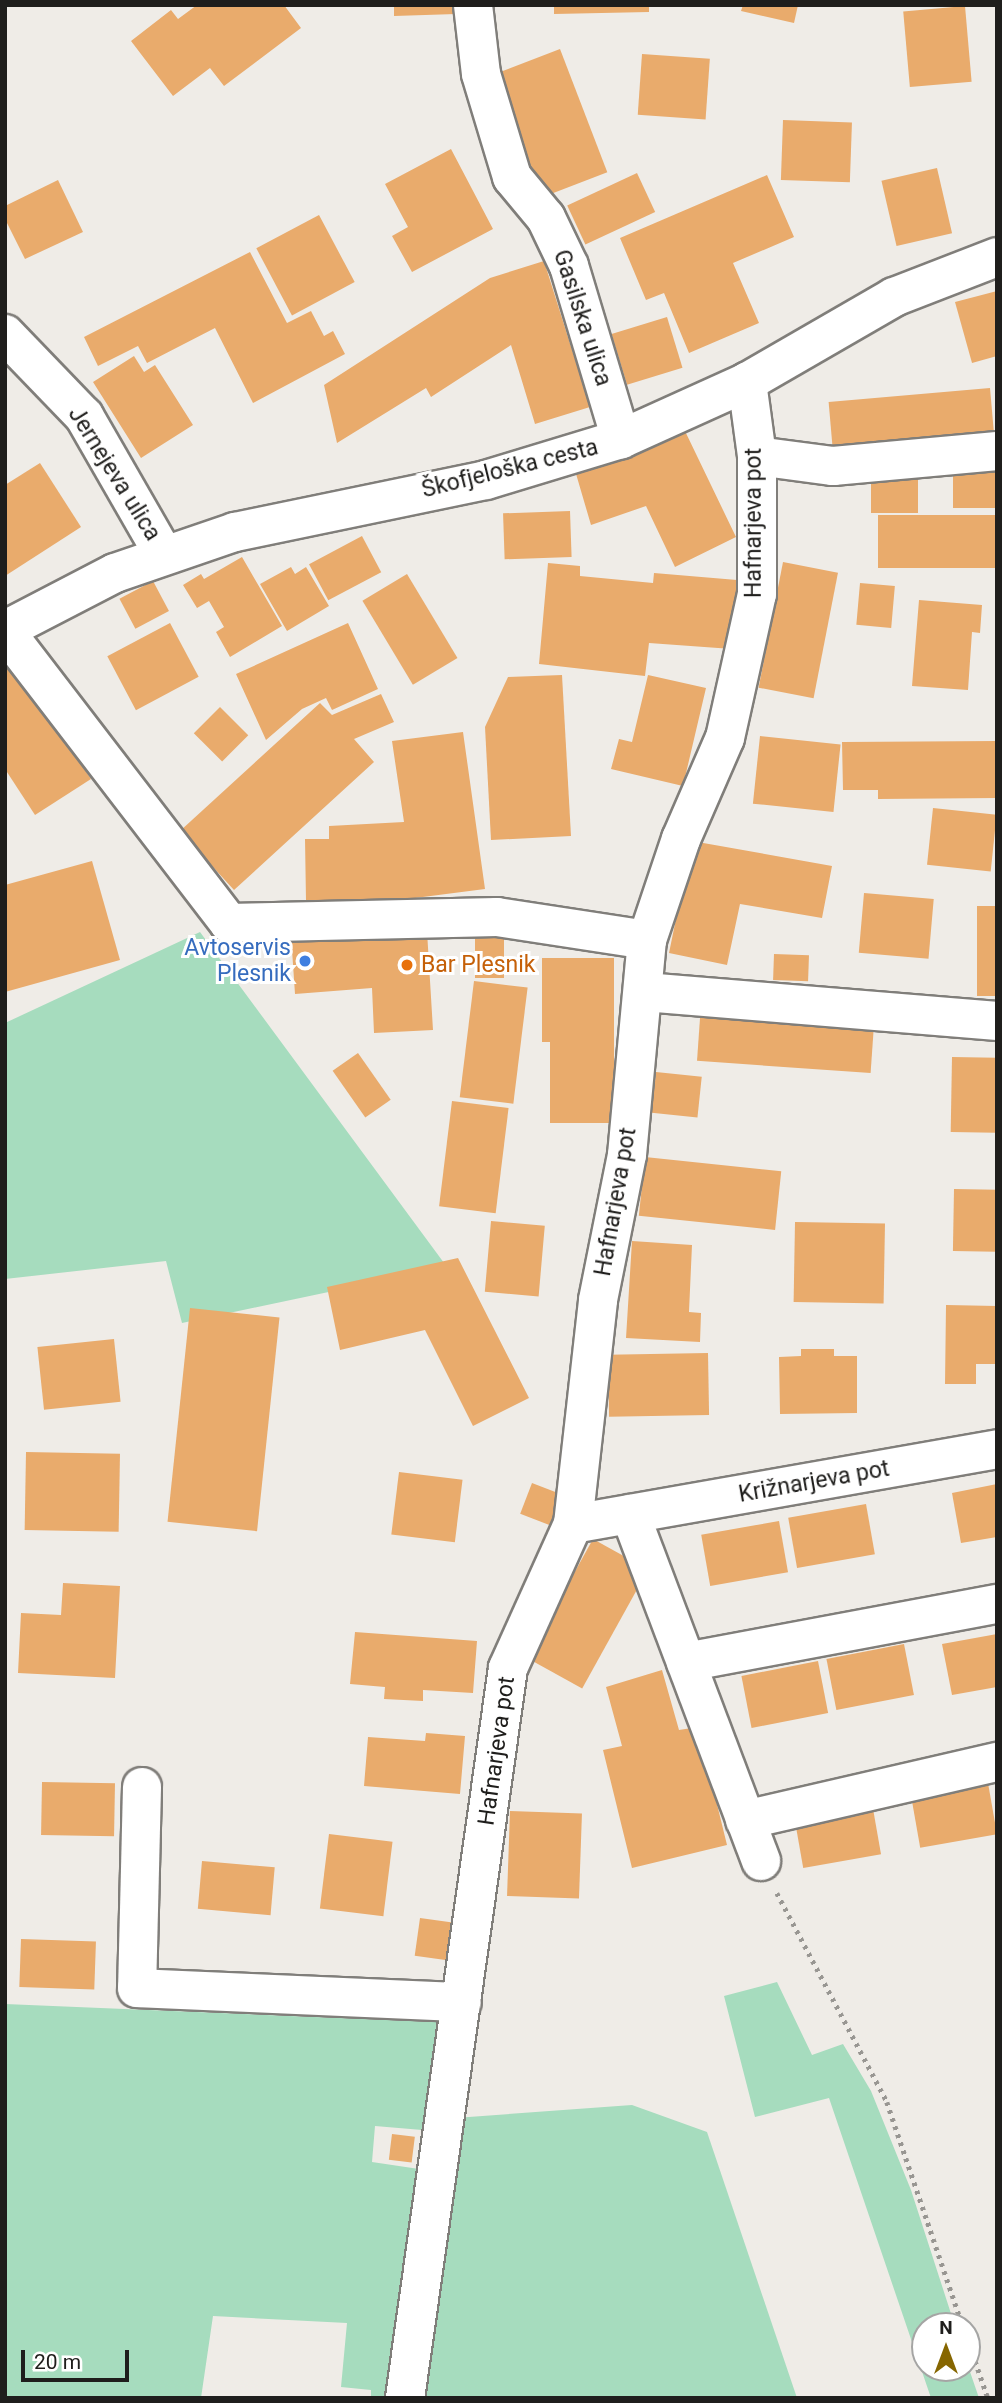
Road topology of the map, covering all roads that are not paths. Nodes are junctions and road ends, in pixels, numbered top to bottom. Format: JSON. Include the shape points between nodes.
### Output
{"nodes":[{"id":1,"x":473,"y":5,"type":"edge"},
{"id":2,"x":997,"y":257,"type":"edge"},
{"id":3,"x":5,"y":334,"type":"edge"},
{"id":4,"x":747,"y":382,"type":"junction"},
{"id":5,"x":621,"y":439,"type":"junction"},
{"id":6,"x":997,"y":451,"type":"edge"},
{"id":7,"x":757,"y":456,"type":"junction"},
{"id":8,"x":164,"y":555,"type":"junction"},
{"id":9,"x":5,"y":631,"type":"edge"},
{"id":10,"x":647,"y":940,"type":"junction"},
{"id":11,"x":645,"y":992,"type":"junction"},
{"id":12,"x":997,"y":1021,"type":"edge"},
{"id":13,"x":997,"y":1449,"type":"edge"},
{"id":14,"x":630,"y":1514,"type":"junction"},
{"id":15,"x":573,"y":1524,"type":"junction"},
{"id":16,"x":997,"y":1604,"type":"edge"},
{"id":17,"x":686,"y":1662,"type":"junction"},
{"id":18,"x":997,"y":1762,"type":"edge"},
{"id":19,"x":142,"y":1787,"type":"dead end"},
{"id":20,"x":745,"y":1820,"type":"junction"},
{"id":21,"x":761,"y":1861,"type":"road end"},
{"id":22,"x":462,"y":2002,"type":"junction"},
{"id":23,"x":405,"y":2398,"type":"edge"}],
"edges":[{"from":1,"to":5,"type":"street","name":"Gasilska ulica","via":[[481,74],[512,177],[545,218],[569,266]]},
{"from":2,"to":4,"type":"street","name":"Škofjeloška cesta","via":[[894,298]]},
{"from":3,"to":8,"type":"street","name":"Jernejeva ulica","via":[[84,416]]},
{"from":4,"to":5,"type":"street","name":"Škofjeloška cesta"},
{"from":4,"to":7,"type":"street","name":"Hafnarjeva pot"},
{"from":5,"to":8,"type":"street","name":"Škofjeloška cesta","via":[[486,480],[312,513]]},
{"from":6,"to":7,"type":"street","via":[[832,466]]},
{"from":7,"to":10,"type":"street","name":"Hafnarjeva pot","via":[[757,594],[725,738],[681,839]]},
{"from":8,"to":9,"type":"street","name":"Škofjeloška cesta","via":[[116,573]]},
{"from":9,"to":10,"type":"street","name":"Škofjeloška cesta","via":[[229,923],[497,916]]},
{"from":10,"to":11,"type":"street","name":"Hafnarjeva pot"},
{"from":11,"to":12,"type":"street"},
{"from":11,"to":15,"type":"street","name":"Hafnarjeva pot","via":[[626,1155],[598,1300]]},
{"from":13,"to":14,"type":"street","name":"Križnarjeva pot"},
{"from":14,"to":15,"type":"street","name":"Križnarjeva pot"},
{"from":14,"to":17,"type":"street"},
{"from":15,"to":22,"type":"street","name":"Hafnarjeva pot","via":[[508,1668]]},
{"from":16,"to":17,"type":"street"},
{"from":17,"to":20,"type":"street"},
{"from":18,"to":20,"type":"street"},
{"from":19,"to":22,"type":"street","via":[[137,1988]]},
{"from":20,"to":21,"type":"street"},
{"from":22,"to":23,"type":"street","name":"Hafnarjeva pot"}]}
